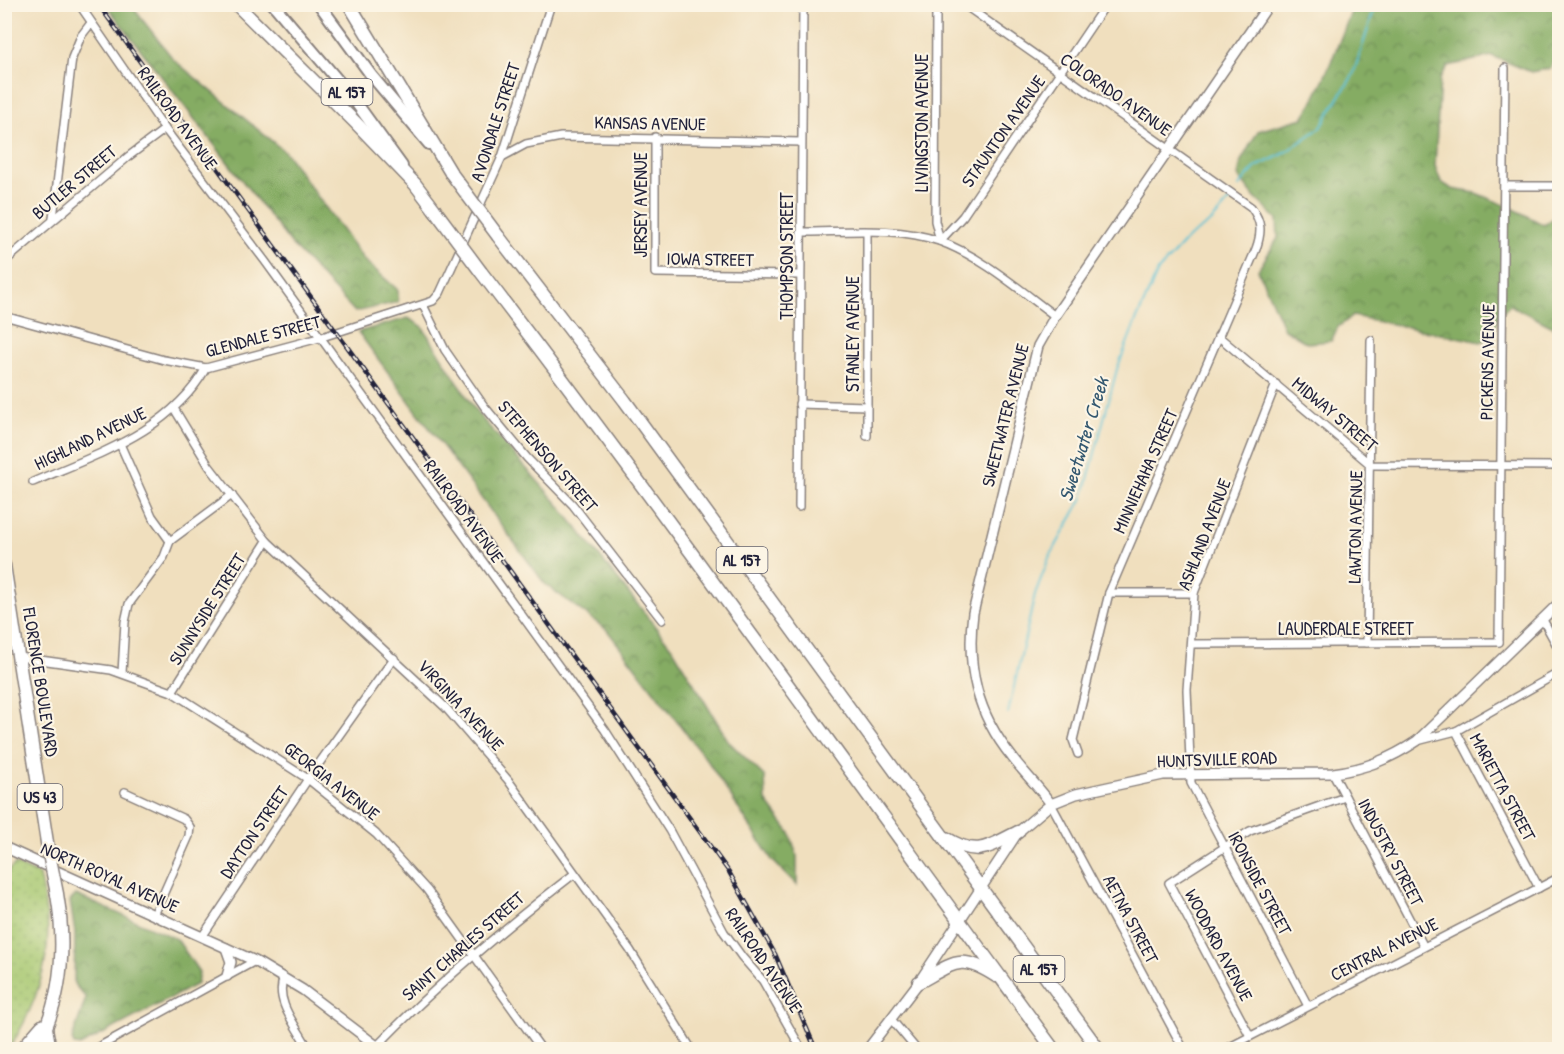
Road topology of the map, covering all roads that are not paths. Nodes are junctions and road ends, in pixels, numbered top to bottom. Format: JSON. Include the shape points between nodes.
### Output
{"nodes":[{"id":1,"x":79,"y":4,"type":"edge"},
{"id":2,"x":236,"y":4,"type":"edge"},
{"id":3,"x":273,"y":4,"type":"edge"},
{"id":4,"x":319,"y":4,"type":"edge"},
{"id":5,"x":349,"y":4,"type":"edge"},
{"id":6,"x":550,"y":4,"type":"edge"},
{"id":7,"x":803,"y":4,"type":"edge"},
{"id":8,"x":936,"y":4,"type":"edge"},
{"id":9,"x":963,"y":4,"type":"edge"},
{"id":10,"x":1106,"y":4,"type":"edge"},
{"id":11,"x":1269,"y":4,"type":"edge"},
{"id":12,"x":90,"y":23,"type":"junction"},
{"id":13,"x":1505,"y":68,"type":"dead end"},
{"id":14,"x":1061,"y":75,"type":"junction"},
{"id":15,"x":165,"y":129,"type":"junction"},
{"id":16,"x":655,"y":138,"type":"junction"},
{"id":17,"x":801,"y":142,"type":"junction"},
{"id":18,"x":1171,"y":150,"type":"junction"},
{"id":19,"x":435,"y":151,"type":"junction"},
{"id":20,"x":502,"y":157,"type":"junction"},
{"id":21,"x":415,"y":184,"type":"junction"},
{"id":22,"x":1505,"y":186,"type":"junction"},
{"id":23,"x":1560,"y":186,"type":"edge"},
{"id":24,"x":1251,"y":207,"type":"joint"},
{"id":25,"x":53,"y":218,"type":"junction"},
{"id":26,"x":801,"y":232,"type":"junction"},
{"id":27,"x":867,"y":232,"type":"junction"},
{"id":28,"x":940,"y":241,"type":"junction"},
{"id":29,"x":4,"y":262,"type":"edge"},
{"id":30,"x":655,"y":273,"type":"joint"},
{"id":31,"x":800,"y":275,"type":"junction"},
{"id":32,"x":423,"y":305,"type":"junction"},
{"id":33,"x":4,"y":316,"type":"edge"},
{"id":34,"x":1055,"y":316,"type":"junction"},
{"id":35,"x":1218,"y":336,"type":"junction"},
{"id":36,"x":319,"y":338,"type":"junction"},
{"id":37,"x":1371,"y":340,"type":"dead end"},
{"id":38,"x":206,"y":368,"type":"junction"},
{"id":39,"x":1276,"y":384,"type":"junction"},
{"id":40,"x":799,"y":405,"type":"junction"},
{"id":41,"x":867,"y":406,"type":"junction"},
{"id":42,"x":175,"y":410,"type":"junction"},
{"id":43,"x":867,"y":436,"type":"dead end"},
{"id":44,"x":120,"y":444,"type":"junction"},
{"id":45,"x":1371,"y":465,"type":"junction"},
{"id":46,"x":1501,"y":466,"type":"junction"},
{"id":47,"x":1560,"y":466,"type":"edge"},
{"id":48,"x":33,"y":482,"type":"dead end"},
{"id":49,"x":232,"y":495,"type":"junction"},
{"id":50,"x":799,"y":507,"type":"dead end"},
{"id":51,"x":170,"y":542,"type":"junction"},
{"id":52,"x":267,"y":542,"type":"junction"},
{"id":53,"x":4,"y":565,"type":"edge"},
{"id":54,"x":1109,"y":593,"type":"junction"},
{"id":55,"x":1194,"y":593,"type":"junction"},
{"id":56,"x":1560,"y":602,"type":"edge"},
{"id":57,"x":662,"y":620,"type":"dead end"},
{"id":58,"x":1543,"y":620,"type":"junction"},
{"id":59,"x":1499,"y":642,"type":"junction"},
{"id":60,"x":1367,"y":643,"type":"junction"},
{"id":61,"x":1193,"y":644,"type":"junction"},
{"id":62,"x":1510,"y":651,"type":"junction"},
{"id":63,"x":1560,"y":651,"type":"edge"},
{"id":64,"x":19,"y":657,"type":"junction"},
{"id":65,"x":394,"y":658,"type":"junction"},
{"id":66,"x":1560,"y":672,"type":"edge"},
{"id":67,"x":122,"y":673,"type":"junction"},
{"id":68,"x":172,"y":692,"type":"junction"},
{"id":69,"x":1456,"y":731,"type":"junction"},
{"id":70,"x":1417,"y":741,"type":"junction"},
{"id":71,"x":1078,"y":754,"type":"dead end"},
{"id":72,"x":1190,"y":772,"type":"junction"},
{"id":73,"x":1333,"y":773,"type":"junction"},
{"id":74,"x":308,"y":779,"type":"junction"},
{"id":75,"x":125,"y":792,"type":"dead end"},
{"id":76,"x":1345,"y":797,"type":"junction"},
{"id":77,"x":1051,"y":804,"type":"junction"},
{"id":78,"x":1018,"y":832,"type":"junction"},
{"id":79,"x":940,"y":834,"type":"junction"},
{"id":80,"x":4,"y":847,"type":"edge"},
{"id":81,"x":1225,"y":848,"type":"junction"},
{"id":82,"x":573,"y":874,"type":"junction"},
{"id":83,"x":1560,"y":877,"type":"edge"},
{"id":84,"x":1539,"y":888,"type":"junction"},
{"id":85,"x":980,"y":889,"type":"junction"},
{"id":86,"x":154,"y":915,"type":"junction"},
{"id":87,"x":959,"y":922,"type":"junction"},
{"id":88,"x":202,"y":937,"type":"junction"},
{"id":89,"x":1423,"y":945,"type":"junction"},
{"id":90,"x":226,"y":948,"type":"junction"},
{"id":91,"x":474,"y":953,"type":"junction"},
{"id":92,"x":255,"y":961,"type":"junction"},
{"id":93,"x":227,"y":976,"type":"junction"},
{"id":94,"x":284,"y":978,"type":"junction"},
{"id":95,"x":919,"y":982,"type":"junction"},
{"id":96,"x":1005,"y":982,"type":"junction"},
{"id":97,"x":1308,"y":1006,"type":"junction"},
{"id":98,"x":891,"y":1019,"type":"junction"},
{"id":99,"x":47,"y":1023,"type":"junction"},
{"id":100,"x":1250,"y":1036,"type":"junction"},
{"id":101,"x":380,"y":1048,"type":"edge"},
{"id":102,"x":688,"y":1048,"type":"edge"},
{"id":103,"x":21,"y":1050,"type":"edge"},
{"id":104,"x":35,"y":1050,"type":"edge"},
{"id":105,"x":50,"y":1050,"type":"edge"},
{"id":106,"x":93,"y":1050,"type":"edge"},
{"id":107,"x":309,"y":1050,"type":"edge"},
{"id":108,"x":542,"y":1050,"type":"edge"},
{"id":109,"x":802,"y":1050,"type":"edge"},
{"id":110,"x":867,"y":1050,"type":"edge"},
{"id":111,"x":917,"y":1050,"type":"edge"},
{"id":112,"x":1054,"y":1050,"type":"edge"},
{"id":113,"x":1099,"y":1050,"type":"edge"},
{"id":114,"x":1184,"y":1050,"type":"edge"},
{"id":115,"x":1224,"y":1050,"type":"edge"}],
"edges":[{"from":1,"to":12,"type":"street","name":"RAILROAD AVENUE"},
{"from":2,"to":21,"type":"highway"},
{"from":3,"to":21,"type":"main road","number":"AL 157","via":[[352,97]]},
{"from":4,"to":19,"type":"main road","number":"AL 157","via":[[371,75]]},
{"from":5,"to":19,"type":"highway"},
{"from":6,"to":20,"type":"street","name":"AVONDALE STREET"},
{"from":7,"to":17,"type":"street","name":"THOMPSON STREET"},
{"from":8,"to":28,"type":"street","name":"LIVINGSTON AVENUE","via":[[935,221]]},
{"from":9,"to":14,"type":"street","name":"COLORADO AVENUE"},
{"from":10,"to":14,"type":"street","name":"STAUNTON AVENUE"},
{"from":11,"to":18,"type":"street","name":"SWEETWATER AVENUE"},
{"from":12,"to":15,"type":"street","name":"RAILROAD AVENUE"},
{"from":12,"to":25,"type":"street","via":[[72,58]]},
{"from":13,"to":22,"type":"street","name":"PICKENS AVENUE"},
{"from":14,"to":18,"type":"street","name":"COLORADO AVENUE"},
{"from":14,"to":28,"type":"street","name":"STAUNTON AVENUE","via":[[963,216]]},
{"from":15,"to":25,"type":"street","name":"BUTLER STREET"},
{"from":15,"to":36,"type":"street","name":"RAILROAD AVENUE"},
{"from":16,"to":17,"type":"street","name":"KANSAS AVENUE"},
{"from":16,"to":20,"type":"street","name":"KANSAS AVENUE","via":[[545,139]]},
{"from":16,"to":30,"type":"street","name":"JERSEY AVENUE"},
{"from":17,"to":26,"type":"street","name":"THOMPSON STREET"},
{"from":18,"to":24,"type":"street","name":"COLORADO AVENUE"},
{"from":18,"to":34,"type":"street","name":"SWEETWATER AVENUE"},
{"from":19,"to":79,"type":"highway","number":"AL 157","bridge":true,"via":[[625,401]]},
{"from":20,"to":32,"type":"street","name":"AVONDALE STREET","via":[[440,293]]},
{"from":21,"to":87,"type":"highway","number":"AL 157","bridge":true,"via":[[758,641]]},
{"from":22,"to":23,"type":"street"},
{"from":22,"to":46,"type":"street","name":"PICKENS AVENUE"},
{"from":24,"to":35,"type":"street","name":"MINNIEHAHA STREET","via":[[1259,218],[1259,240]]},
{"from":25,"to":29,"type":"street","name":"BUTLER STREET"},
{"from":26,"to":27,"type":"street"},
{"from":26,"to":31,"type":"street","name":"THOMPSON STREET"},
{"from":27,"to":28,"type":"street","via":[[916,235]]},
{"from":27,"to":41,"type":"street","name":"STANLEY AVENUE"},
{"from":28,"to":34,"type":"street","via":[[977,261]]},
{"from":30,"to":31,"type":"street","name":"IOWA STREET"},
{"from":31,"to":40,"type":"street","name":"THOMPSON STREET"},
{"from":32,"to":36,"type":"street","name":"GLENDALE STREET"},
{"from":32,"to":57,"type":"street","name":"STEPHENSON STREET","via":[[445,350],[484,406],[573,505]]},
{"from":33,"to":38,"type":"street","name":"GLENDALE STREET","via":[[184,366]]},
{"from":34,"to":77,"type":"street","name":"SWEETWATER AVENUE","via":[[1038,346],[973,613],[970,650],[975,685],[996,737]]},
{"from":35,"to":39,"type":"street","name":"MIDWAY STREET"},
{"from":35,"to":54,"type":"street","name":"MINNIEHAHA STREET"},
{"from":36,"to":38,"type":"street","name":"GLENDALE STREET"},
{"from":36,"to":109,"type":"street","name":"RAILROAD AVENUE","via":[[605,730],[669,830],[724,932],[764,981]]},
{"from":37,"to":45,"type":"street","name":"LAWTON AVENUE"},
{"from":38,"to":42,"type":"street","name":"HIGHLAND AVENUE","via":[[195,388]]},
{"from":39,"to":45,"type":"street","name":"MIDWAY STREET"},
{"from":39,"to":55,"type":"street","name":"ASHLAND AVENUE"},
{"from":40,"to":41,"type":"street"},
{"from":40,"to":50,"type":"street","name":"THOMPSON STREET"},
{"from":41,"to":43,"type":"street","name":"STANLEY AVENUE"},
{"from":42,"to":44,"type":"street","name":"HIGHLAND AVENUE"},
{"from":42,"to":49,"type":"street","name":"VIRGINIA AVENUE"},
{"from":44,"to":48,"type":"street","name":"HIGHLAND AVENUE"},
{"from":44,"to":51,"type":"street","via":[[152,516]]},
{"from":45,"to":46,"type":"street","name":"MIDWAY STREET"},
{"from":45,"to":60,"type":"street","name":"LAWTON AVENUE"},
{"from":46,"to":47,"type":"street","name":"MIDWAY STREET"},
{"from":46,"to":59,"type":"street","name":"PICKENS AVENUE"},
{"from":49,"to":51,"type":"street"},
{"from":49,"to":52,"type":"street","name":"VIRGINIA AVENUE"},
{"from":51,"to":67,"type":"street","via":[[164,557],[129,604]]},
{"from":52,"to":65,"type":"street","name":"VIRGINIA AVENUE"},
{"from":52,"to":68,"type":"street","name":"SUNNYSIDE STREET"},
{"from":53,"to":64,"type":"highway","name":"FLORENCE BOULEVARD","number":"US 43"},
{"from":54,"to":55,"type":"street"},
{"from":54,"to":71,"type":"street","name":"MINNIEHAHA STREET","via":[[1073,740]]},
{"from":55,"to":61,"type":"street","name":"ASHLAND AVENUE"},
{"from":56,"to":58,"type":"street","name":"HUNTSVILLE ROAD"},
{"from":58,"to":62,"type":"street","name":"HUNTSVILLE ROAD"},
{"from":58,"to":63,"type":"street"},
{"from":59,"to":60,"type":"street","name":"LAUDERDALE STREET"},
{"from":59,"to":62,"type":"street"},
{"from":60,"to":61,"type":"street","name":"LAUDERDALE STREET"},
{"from":61,"to":72,"type":"street","name":"ASHLAND AVENUE","via":[[1187,690]]},
{"from":62,"to":70,"type":"street","name":"HUNTSVILLE ROAD"},
{"from":64,"to":67,"type":"street","name":"GEORGIA AVENUE","via":[[91,665]]},
{"from":64,"to":99,"type":"highway","name":"FLORENCE BOULEVARD","number":"US 43","bridge":true,"via":[[63,941],[59,982]]},
{"from":65,"to":74,"type":"street","name":"DAYTON STREET"},
{"from":65,"to":82,"type":"street","name":"VIRGINIA AVENUE","via":[[446,708],[508,780]]},
{"from":66,"to":69,"type":"street"},
{"from":67,"to":68,"type":"street","name":"GEORGIA AVENUE"},
{"from":68,"to":74,"type":"street","name":"GEORGIA AVENUE"},
{"from":69,"to":70,"type":"street"},
{"from":69,"to":84,"type":"street","name":"MARIETTA STREET"},
{"from":70,"to":73,"type":"street","name":"HUNTSVILLE ROAD","via":[[1393,757],[1358,770]]},
{"from":72,"to":73,"type":"street","name":"HUNTSVILLE ROAD"},
{"from":72,"to":77,"type":"street","name":"HUNTSVILLE ROAD","via":[[1114,784]]},
{"from":72,"to":81,"type":"street","name":"IRONSIDE STREET","via":[[1191,783]]},
{"from":73,"to":76,"type":"street","name":"INDUSTRY STREET"},
{"from":74,"to":88,"type":"street","name":"DAYTON STREET"},
{"from":74,"to":91,"type":"street","name":"GEORGIA AVENUE","via":[[395,853]]},
{"from":75,"to":86,"type":"street","via":[[184,819],[190,827]]},
{"from":76,"to":81,"type":"street","name":"WOODARD AVENUE","via":[[1250,831]]},
{"from":76,"to":89,"type":"street","name":"INDUSTRY STREET"},
{"from":77,"to":78,"type":"street","name":"HUNTSVILLE ROAD"},
{"from":77,"to":114,"type":"street","name":"AETNA STREET"},
{"from":78,"to":79,"type":"highway","via":[[982,850],[970,851]]},
{"from":78,"to":85,"type":"street","name":"HUNTSVILLE ROAD"},
{"from":79,"to":85,"type":"highway","number":"AL 157"},
{"from":80,"to":86,"type":"street","name":"NORTH ROYAL AVENUE"},
{"from":81,"to":97,"type":"street","name":"IRONSIDE STREET"},
{"from":81,"to":100,"type":"street","name":"WOODARD AVENUE","via":[[1169,883]]},
{"from":82,"to":91,"type":"street","name":"SAINT CHARLES STREET"},
{"from":82,"to":102,"type":"street","name":"VIRGINIA AVENUE","via":[[630,950]]},
{"from":83,"to":84,"type":"street","name":"CENTRAL AVENUE"},
{"from":84,"to":89,"type":"street","name":"CENTRAL AVENUE"},
{"from":85,"to":87,"type":"street","name":"HUNTSVILLE ROAD"},
{"from":85,"to":113,"type":"highway","number":"AL 157"},
{"from":86,"to":88,"type":"street","name":"NORTH ROYAL AVENUE"},
{"from":87,"to":95,"type":"street","name":"HUNTSVILLE ROAD"},
{"from":87,"to":96,"type":"highway","number":"AL 157"},
{"from":88,"to":90,"type":"street","name":"NORTH ROYAL AVENUE"},
{"from":89,"to":97,"type":"street","name":"CENTRAL AVENUE"},
{"from":90,"to":92,"type":"street","name":"NORTH ROYAL AVENUE"},
{"from":90,"to":93,"type":"street","via":[[231,962]]},
{"from":91,"to":101,"type":"street","name":"SAINT CHARLES STREET","via":[[419,1002]]},
{"from":91,"to":108,"type":"street","name":"GEORGIA AVENUE"},
{"from":92,"to":93,"type":"street"},
{"from":92,"to":94,"type":"street","name":"NORTH ROYAL AVENUE"},
{"from":93,"to":106,"type":"street"},
{"from":94,"to":101,"type":"street","name":"NORTH ROYAL AVENUE"},
{"from":94,"to":107,"type":"street","via":[[281,997]]},
{"from":95,"to":96,"type":"highway","via":[[961,962],[974,962]]},
{"from":95,"to":98,"type":"street","name":"HUNTSVILLE ROAD"},
{"from":96,"to":112,"type":"highway","number":"AL 157"},
{"from":97,"to":100,"type":"street","name":"CENTRAL AVENUE"},
{"from":98,"to":110,"type":"street","name":"HUNTSVILLE ROAD"},
{"from":98,"to":111,"type":"street"},
{"from":99,"to":103,"type":"highway"},
{"from":99,"to":104,"type":"highway","name":"FLORENCE BOULEVARD","number":"US 43"},
{"from":99,"to":105,"type":"highway"},
{"from":100,"to":115,"type":"street","name":"CENTRAL AVENUE"}]}
